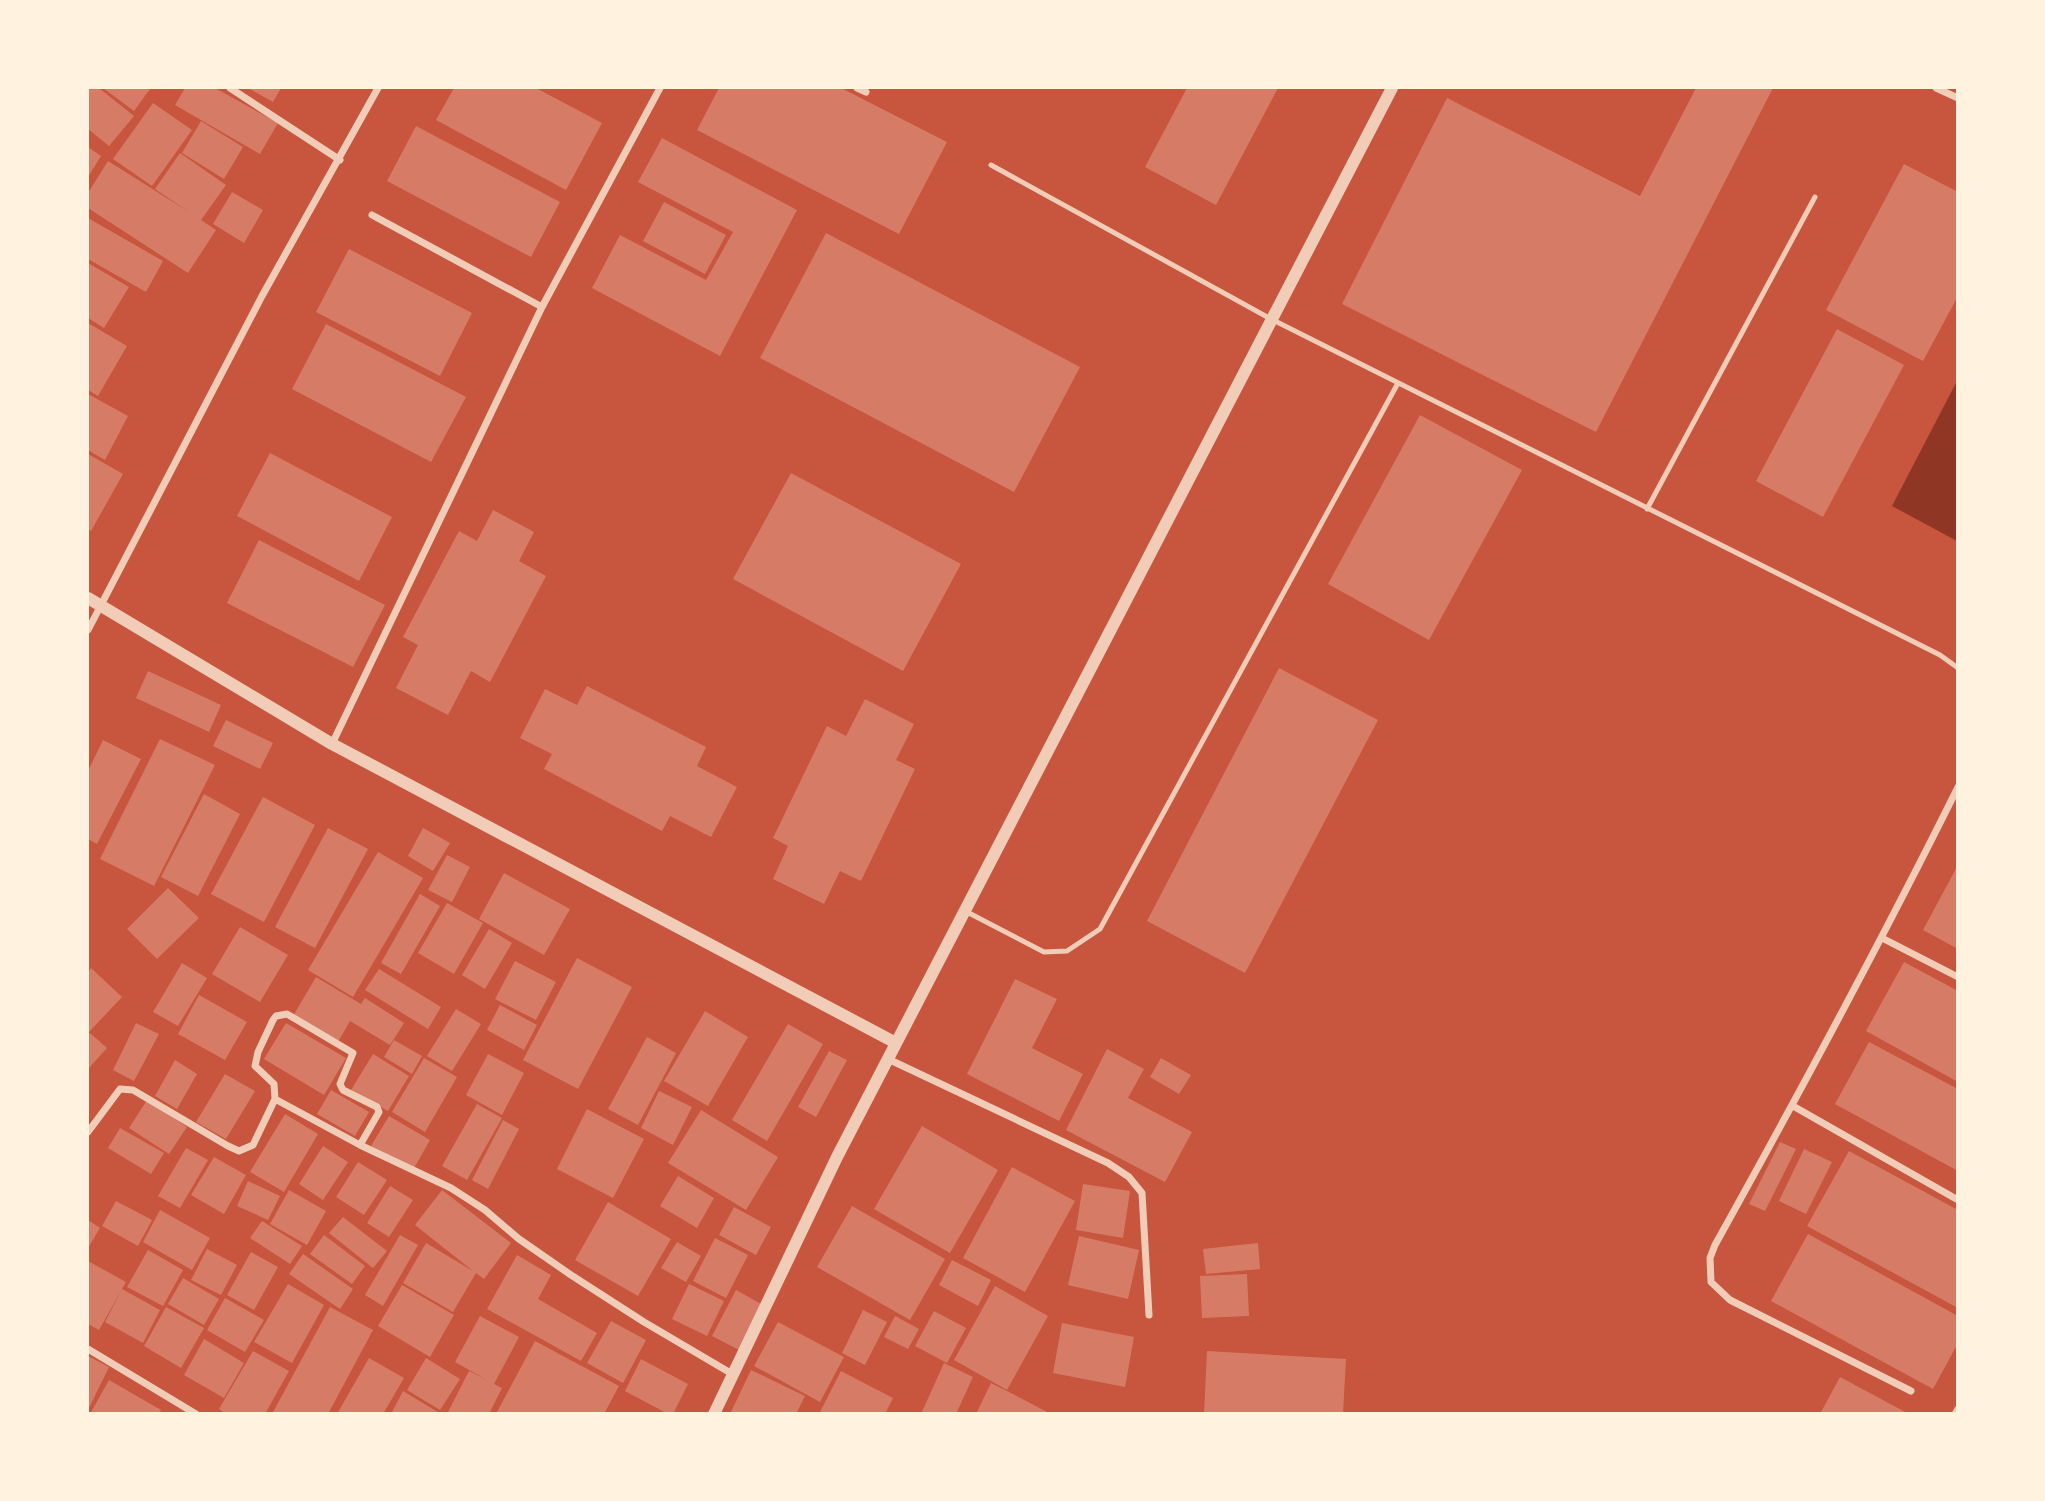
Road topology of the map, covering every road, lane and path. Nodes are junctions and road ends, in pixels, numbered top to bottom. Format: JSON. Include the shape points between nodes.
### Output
{"nodes":[{"id":1,"x":230,"y":88,"type":"edge"},
{"id":2,"x":378,"y":88,"type":"edge"},
{"id":3,"x":660,"y":88,"type":"edge"},
{"id":4,"x":857,"y":88,"type":"edge"},
{"id":5,"x":1392,"y":88,"type":"edge"},
{"id":6,"x":1936,"y":88,"type":"edge"},
{"id":7,"x":866,"y":92,"type":"dead end"},
{"id":8,"x":1958,"y":98,"type":"edge"},
{"id":9,"x":340,"y":160,"type":"junction"},
{"id":10,"x":991,"y":166,"type":"dead end"},
{"id":11,"x":1815,"y":197,"type":"dead end"},
{"id":12,"x":372,"y":215,"type":"dead end"},
{"id":13,"x":542,"y":307,"type":"junction"},
{"id":14,"x":1271,"y":319,"type":"junction"},
{"id":15,"x":1398,"y":383,"type":"junction"},
{"id":16,"x":1647,"y":509,"type":"junction"},
{"id":17,"x":88,"y":598,"type":"edge"},
{"id":18,"x":101,"y":607,"type":"junction"},
{"id":19,"x":88,"y":629,"type":"edge"},
{"id":20,"x":1958,"y":668,"type":"edge"},
{"id":21,"x":332,"y":744,"type":"junction"},
{"id":22,"x":1958,"y":787,"type":"edge"},
{"id":23,"x":964,"y":910,"type":"junction"},
{"id":24,"x":1882,"y":938,"type":"junction"},
{"id":25,"x":1958,"y":977,"type":"edge"},
{"id":26,"x":896,"y":1043,"type":"junction"},
{"id":27,"x":888,"y":1059,"type":"junction"},
{"id":28,"x":275,"y":1099,"type":"junction"},
{"id":29,"x":1793,"y":1106,"type":"junction"},
{"id":30,"x":88,"y":1132,"type":"edge"},
{"id":31,"x":360,"y":1145,"type":"junction"},
{"id":32,"x":1958,"y":1200,"type":"edge"},
{"id":33,"x":1149,"y":1315,"type":"dead end"},
{"id":34,"x":88,"y":1349,"type":"edge"},
{"id":35,"x":734,"y":1375,"type":"junction"},
{"id":36,"x":1911,"y":1391,"type":"dead end"},
{"id":37,"x":181,"y":1405,"type":"junction"},
{"id":38,"x":1958,"y":1409,"type":"edge"},
{"id":39,"x":177,"y":1413,"type":"edge"},
{"id":40,"x":196,"y":1413,"type":"edge"},
{"id":41,"x":714,"y":1413,"type":"edge"},
{"id":42,"x":1955,"y":1413,"type":"edge"}],
"edges":[{"from":1,"to":9,"type":"street"},
{"from":2,"to":9,"type":"street"},
{"from":3,"to":13,"type":"street"},
{"from":4,"to":7,"type":"street"},
{"from":5,"to":14,"type":"street"},
{"from":6,"to":8,"type":"street"},
{"from":9,"to":18,"type":"street","via":[[262,296]]},
{"from":10,"to":14,"type":"lane"},
{"from":11,"to":16,"type":"lane"},
{"from":12,"to":13,"type":"street"},
{"from":13,"to":21,"type":"street"},
{"from":14,"to":15,"type":"lane"},
{"from":14,"to":23,"type":"street"},
{"from":15,"to":16,"type":"lane"},
{"from":15,"to":23,"type":"lane","via":[[1100,929],[1067,951],[1044,951]]},
{"from":16,"to":20,"type":"lane"},
{"from":17,"to":18,"type":"street"},
{"from":18,"to":19,"type":"street"},
{"from":18,"to":21,"type":"street"},
{"from":21,"to":26,"type":"street"},
{"from":22,"to":24,"type":"street"},
{"from":23,"to":26,"type":"street"},
{"from":24,"to":25,"type":"street"},
{"from":24,"to":29,"type":"street"},
{"from":26,"to":27,"type":"street"},
{"from":27,"to":33,"type":"street","via":[[1129,1177],[1142,1193]]},
{"from":27,"to":35,"type":"street"},
{"from":28,"to":30,"type":"street","via":[[253,1145],[240,1151],[134,1090],[120,1089]]},
{"from":28,"to":31,"type":"street"},
{"from":28,"to":31,"type":"street","via":[[274,1084],[255,1066],[273,1020],[286,1014],[353,1053],[340,1084],[379,1112]]},
{"from":29,"to":32,"type":"street"},
{"from":29,"to":36,"type":"street","via":[[1714,1245],[1711,1282],[1730,1300]]},
{"from":31,"to":35,"type":"street","via":[[451,1188],[571,1275]]},
{"from":34,"to":37,"type":"street"},
{"from":35,"to":41,"type":"street"},
{"from":37,"to":39,"type":"street"},
{"from":37,"to":40,"type":"street"},
{"from":38,"to":42,"type":"street"}]}
